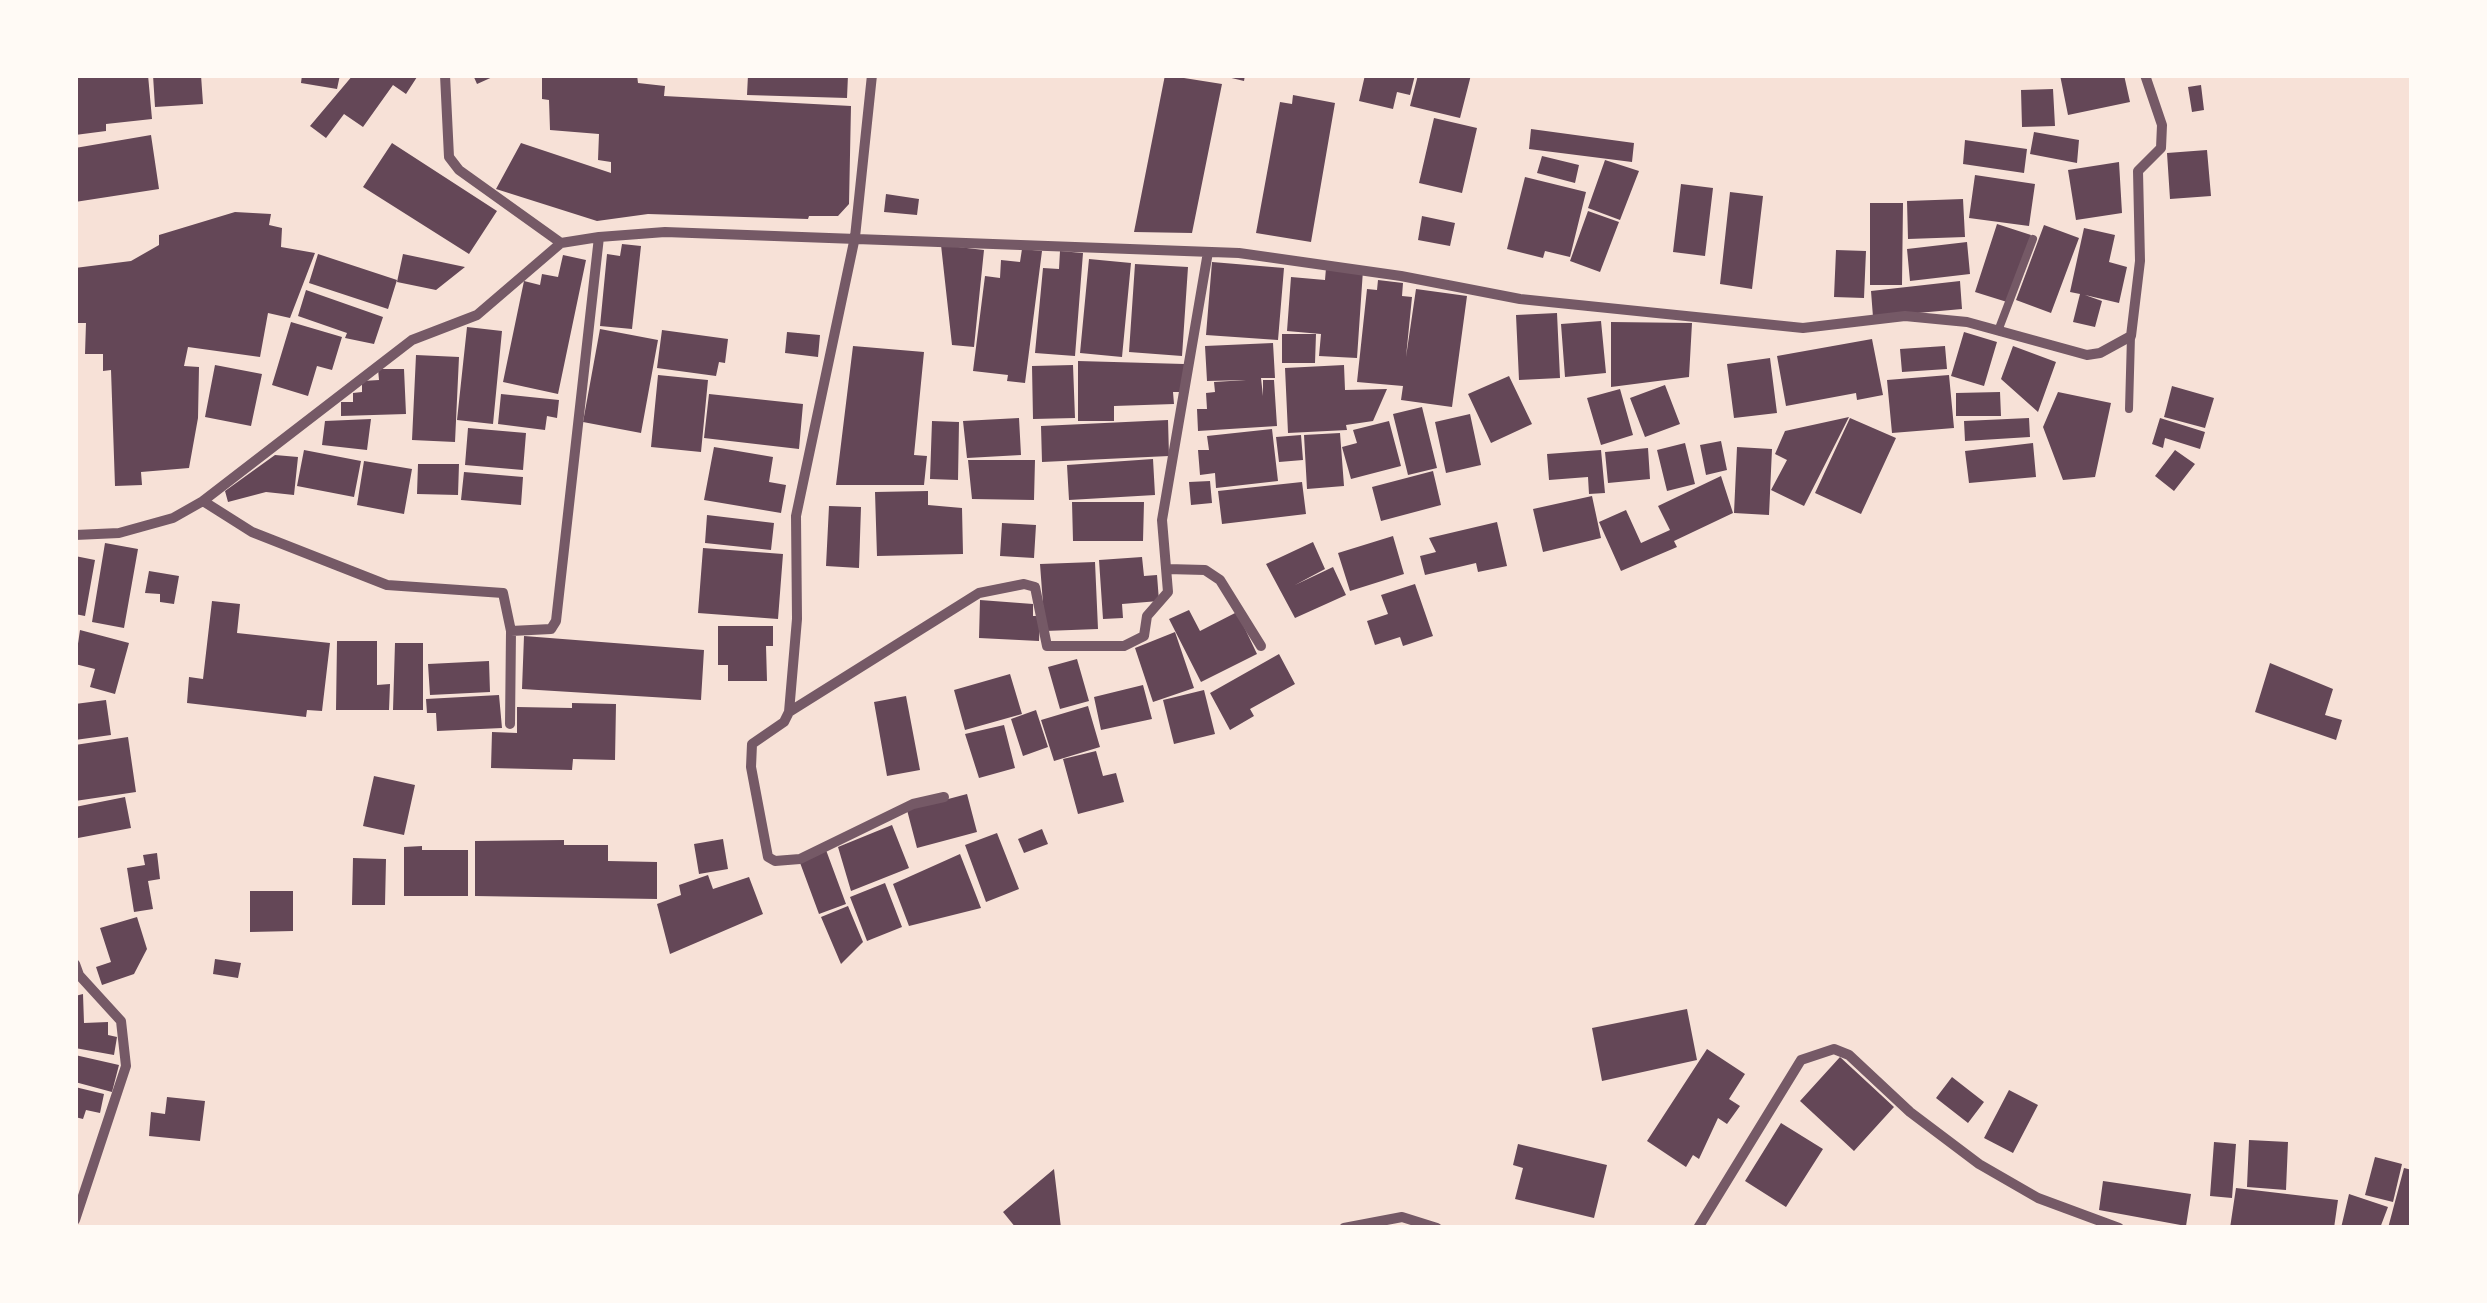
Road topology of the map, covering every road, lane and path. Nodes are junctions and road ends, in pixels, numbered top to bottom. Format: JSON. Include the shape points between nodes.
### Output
{"nodes":[{"id":1,"x":445,"y":75,"type":"edge"},
{"id":2,"x":872,"y":75,"type":"edge"},
{"id":3,"x":2145,"y":75,"type":"edge"},
{"id":4,"x":855,"y":236,"type":"junction"},
{"id":5,"x":599,"y":237,"type":"junction"},
{"id":6,"x":2033,"y":240,"type":"dead end"},
{"id":7,"x":561,"y":243,"type":"junction"},
{"id":8,"x":1208,"y":252,"type":"junction"},
{"id":9,"x":1998,"y":331,"type":"junction"},
{"id":10,"x":2131,"y":336,"type":"junction"},
{"id":11,"x":2130,"y":408,"type":"dead end"},
{"id":12,"x":203,"y":500,"type":"junction"},
{"id":13,"x":75,"y":535,"type":"edge"},
{"id":14,"x":1167,"y":569,"type":"junction"},
{"id":15,"x":511,"y":631,"type":"junction"},
{"id":16,"x":1260,"y":646,"type":"dead end"},
{"id":17,"x":789,"y":712,"type":"junction"},
{"id":18,"x":510,"y":724,"type":"dead end"},
{"id":19,"x":944,"y":796,"type":"dead end"},
{"id":20,"x":75,"y":964,"type":"edge"},
{"id":21,"x":75,"y":1220,"type":"edge"},
{"id":22,"x":1344,"y":1228,"type":"edge"},
{"id":23,"x":1437,"y":1228,"type":"edge"},
{"id":24,"x":1698,"y":1228,"type":"edge"},
{"id":25,"x":2118,"y":1228,"type":"edge"}],
"edges":[{"from":1,"to":7,"type":"street","via":[[449,156]]},
{"from":2,"to":4,"type":"street"},
{"from":3,"to":10,"type":"street","via":[[2162,125],[2161,148],[2138,171],[2140,261]]},
{"from":4,"to":5,"type":"street"},
{"from":4,"to":8,"type":"street"},
{"from":4,"to":17,"type":"street","via":[[796,516]]},
{"from":5,"to":7,"type":"street"},
{"from":5,"to":15,"type":"street","via":[[556,621],[552,629]]},
{"from":6,"to":9,"type":"lane"},
{"from":7,"to":12,"type":"street","via":[[477,315],[412,340]]},
{"from":8,"to":9,"type":"street","via":[[1402,276],[1520,299],[1803,328],[1905,316]]},
{"from":8,"to":14,"type":"street","via":[[1162,520]]},
{"from":9,"to":10,"type":"street","via":[[2088,355]]},
{"from":10,"to":11,"type":"lane"},
{"from":12,"to":13,"type":"street","via":[[155,526]]},
{"from":12,"to":15,"type":"street","via":[[252,532],[387,586],[504,594]]},
{"from":14,"to":16,"type":"street","via":[[1205,570],[1220,580]]},
{"from":14,"to":17,"type":"street","via":[[1168,592],[1146,616],[1138,642],[1047,646],[1040,594],[1024,584],[979,594]]},
{"from":15,"to":18,"type":"street"},
{"from":17,"to":19,"type":"street","via":[[750,751],[768,857],[800,859],[913,804]]},
{"from":20,"to":21,"type":"street","via":[[121,1022],[126,1066]]},
{"from":22,"to":23,"type":"street","via":[[1402,1217]]},
{"from":24,"to":25,"type":"street","via":[[1802,1060],[1834,1050],[1979,1164],[2038,1198]]}]}
